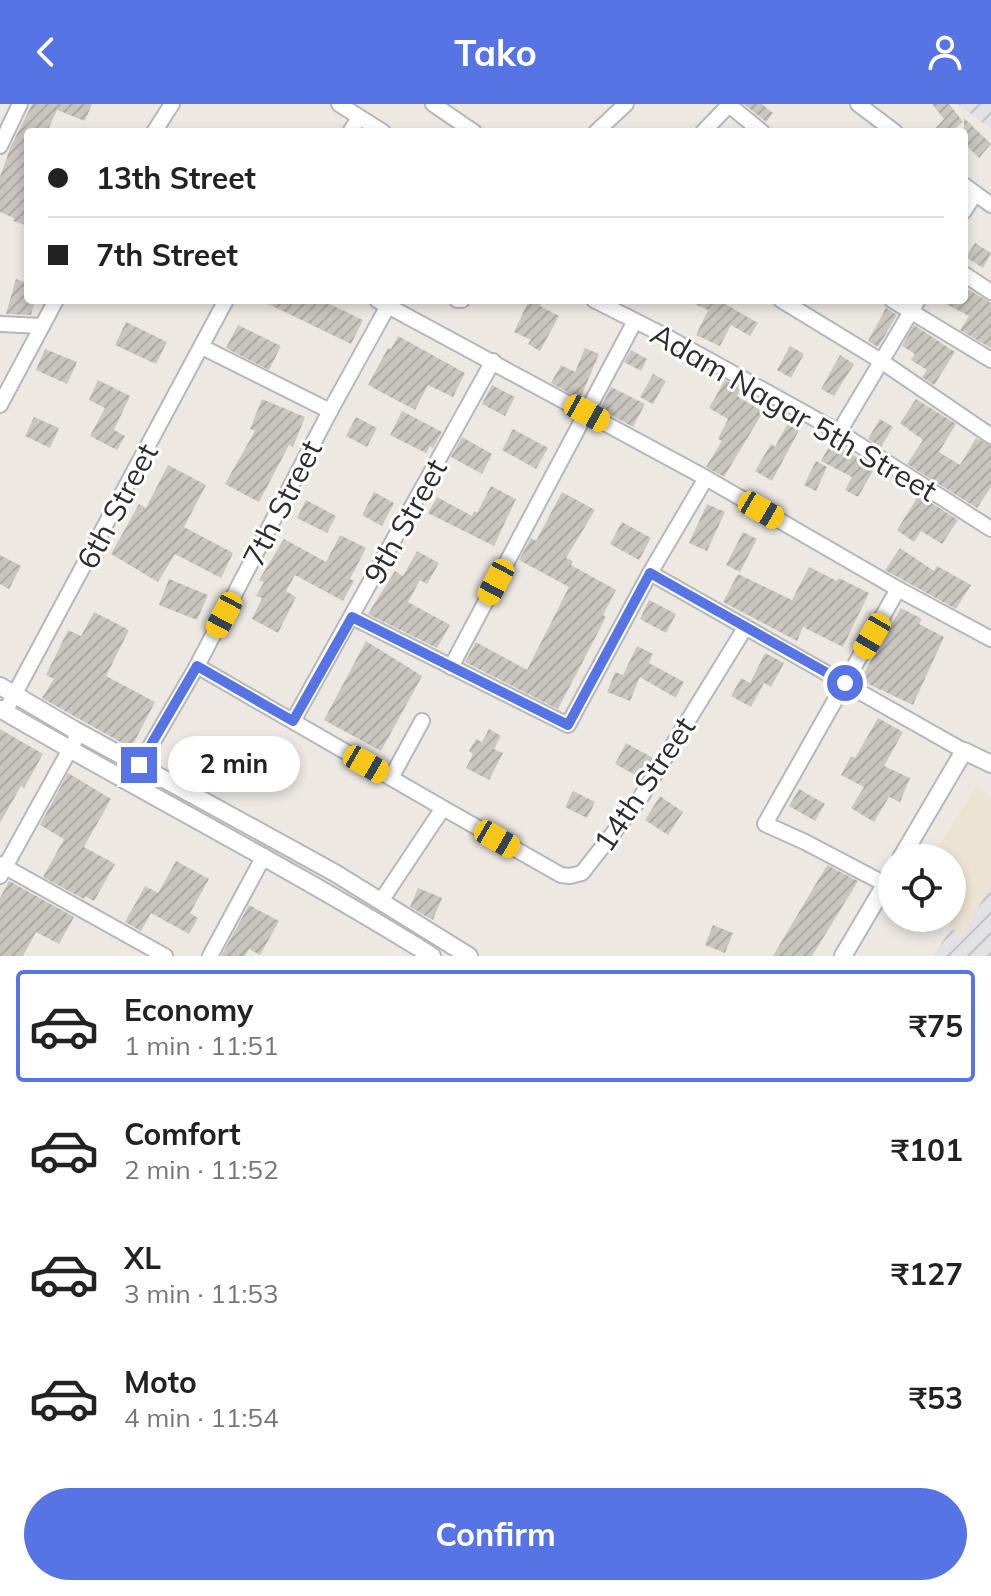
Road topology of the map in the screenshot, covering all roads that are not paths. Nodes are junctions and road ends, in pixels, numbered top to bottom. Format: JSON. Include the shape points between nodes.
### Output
{"nodes":[{"id":1,"x":172,"y":104,"type":"edge"},
{"id":2,"x":339,"y":104,"type":"edge"},
{"id":3,"x":433,"y":104,"type":"edge"},
{"id":4,"x":730,"y":104,"type":"edge"},
{"id":5,"x":858,"y":104,"type":"edge"},
{"id":6,"x":624,"y":105,"type":"edge"},
{"id":7,"x":0,"y":106,"type":"edge"},
{"id":8,"x":17,"y":109,"type":"edge"},
{"id":9,"x":359,"y":118,"type":"junction"},
{"id":10,"x":157,"y":128,"type":"edge"},
{"id":11,"x":353,"y":128,"type":"edge"},
{"id":12,"x":376,"y":128,"type":"edge"},
{"id":13,"x":468,"y":128,"type":"edge"},
{"id":14,"x":600,"y":128,"type":"edge"},
{"id":15,"x":707,"y":128,"type":"edge"},
{"id":16,"x":757,"y":128,"type":"edge"},
{"id":17,"x":890,"y":128,"type":"edge"},
{"id":18,"x":0,"y":146,"type":"edge"},
{"id":19,"x":970,"y":190,"type":"edge"},
{"id":20,"x":991,"y":205,"type":"edge"},
{"id":21,"x":968,"y":277,"type":"edge"},
{"id":22,"x":991,"y":292,"type":"edge"},
{"id":23,"x":54,"y":304,"type":"edge"},
{"id":24,"x":224,"y":304,"type":"edge"},
{"id":25,"x":382,"y":304,"type":"edge"},
{"id":26,"x":384,"y":304,"type":"edge"},
{"id":27,"x":602,"y":304,"type":"edge"},
{"id":28,"x":788,"y":304,"type":"edge"},
{"id":29,"x":915,"y":306,"type":"edge"},
{"id":30,"x":635,"y":321,"type":"junction"},
{"id":31,"x":0,"y":324,"type":"edge"},
{"id":32,"x":42,"y":326,"type":"junction"},
{"id":33,"x":202,"y":347,"type":"junction"},
{"id":34,"x":991,"y":360,"type":"edge"},
{"id":35,"x":493,"y":361,"type":"junction"},
{"id":36,"x":881,"y":361,"type":"junction"},
{"id":37,"x":0,"y":405,"type":"edge"},
{"id":38,"x":330,"y":411,"type":"junction"},
{"id":39,"x":587,"y":413,"type":"junction"},
{"id":40,"x":839,"y":432,"type":"junction"},
{"id":41,"x":991,"y":436,"type":"edge"},
{"id":42,"x":706,"y":478,"type":"junction"},
{"id":43,"x":991,"y":529,"type":"edge"},
{"id":44,"x":650,"y":573,"type":"junction"},
{"id":45,"x":898,"y":589,"type":"junction"},
{"id":46,"x":352,"y":617,"type":"junction"},
{"id":47,"x":745,"y":628,"type":"junction"},
{"id":48,"x":991,"y":639,"type":"edge"},
{"id":49,"x":197,"y":666,"type":"junction"},
{"id":50,"x":451,"y":667,"type":"junction"},
{"id":51,"x":845,"y":683,"type":"junction"},
{"id":52,"x":0,"y":686,"type":"edge"},
{"id":53,"x":15,"y":695,"type":"junction"},
{"id":54,"x":3,"y":710,"type":"edge"},
{"id":55,"x":293,"y":721,"type":"junction"},
{"id":56,"x":422,"y":721,"type":"dead end"},
{"id":57,"x":79,"y":733,"type":"junction"},
{"id":58,"x":69,"y":751,"type":"junction"},
{"id":59,"x":964,"y":751,"type":"junction"},
{"id":60,"x":991,"y":764,"type":"edge"},
{"id":61,"x":139,"y":765,"type":"junction"},
{"id":62,"x":391,"y":778,"type":"junction"},
{"id":63,"x":129,"y":783,"type":"junction"},
{"id":64,"x":443,"y":808,"type":"junction"},
{"id":65,"x":909,"y":844,"type":"edge"},
{"id":66,"x":264,"y":856,"type":"junction"},
{"id":67,"x":2,"y":869,"type":"edge"},
{"id":68,"x":878,"y":873,"type":"edge"},
{"id":69,"x":878,"y":897,"type":"edge"},
{"id":70,"x":381,"y":901,"type":"junction"},
{"id":71,"x":165,"y":956,"type":"edge"},
{"id":72,"x":210,"y":956,"type":"edge"},
{"id":73,"x":432,"y":956,"type":"edge"},
{"id":74,"x":469,"y":956,"type":"edge"},
{"id":75,"x":843,"y":956,"type":"edge"}],
"edges":[{"from":1,"to":10,"type":"street"},
{"from":2,"to":9,"type":"street"},
{"from":3,"to":13,"type":"street"},
{"from":4,"to":15,"type":"street"},
{"from":4,"to":16,"type":"street"},
{"from":5,"to":17,"type":"street"},
{"from":6,"to":14,"type":"street"},
{"from":7,"to":8,"type":"street"},
{"from":8,"to":18,"type":"street"},
{"from":9,"to":11,"type":"street"},
{"from":9,"to":12,"type":"street"},
{"from":19,"to":20,"type":"street"},
{"from":21,"to":22,"type":"street"},
{"from":23,"to":32,"type":"street"},
{"from":24,"to":33,"type":"street","name":"6th Street"},
{"from":25,"to":38,"type":"street","name":"7th Street"},
{"from":26,"to":35,"type":"street"},
{"from":27,"to":30,"type":"street","name":"Adam Nagar 5th Street"},
{"from":28,"to":36,"type":"street"},
{"from":29,"to":34,"type":"street"},
{"from":29,"to":36,"type":"street"},
{"from":30,"to":39,"type":"street"},
{"from":30,"to":40,"type":"street","name":"Adam Nagar 5th Street"},
{"from":31,"to":32,"type":"street"},
{"from":32,"to":37,"type":"street"},
{"from":33,"to":38,"type":"street"},
{"from":33,"to":53,"type":"street","name":"6th Street"},
{"from":35,"to":39,"type":"street"},
{"from":35,"to":46,"type":"street","name":"9th Street"},
{"from":36,"to":40,"type":"street"},
{"from":36,"to":41,"type":"street"},
{"from":38,"to":49,"type":"street","name":"7th Street"},
{"from":39,"to":42,"type":"street"},
{"from":39,"to":50,"type":"street"},
{"from":40,"to":43,"type":"street","name":"Adam Nagar 5th Street"},
{"from":42,"to":44,"type":"street"},
{"from":42,"to":45,"type":"street"},
{"from":44,"to":47,"type":"street"},
{"from":44,"to":50,"type":"street","via":[[568,725]]},
{"from":45,"to":48,"type":"street"},
{"from":45,"to":51,"type":"street"},
{"from":46,"to":50,"type":"street"},
{"from":46,"to":55,"type":"street","name":"9th Street"},
{"from":47,"to":51,"type":"street"},
{"from":47,"to":64,"type":"street","name":"14th Street","via":[[639,800],[582,873],[561,875]]},
{"from":49,"to":55,"type":"street","name":"14th Street"},
{"from":49,"to":61,"type":"street","name":"7th Street"},
{"from":51,"to":59,"type":"street"},
{"from":51,"to":68,"type":"street","via":[[765,824]]},
{"from":52,"to":53,"type":"street"},
{"from":53,"to":54,"type":"street","name":"6th Street"},
{"from":53,"to":57,"type":"street"},
{"from":54,"to":58,"type":"street"},
{"from":55,"to":62,"type":"street","name":"14th Street"},
{"from":56,"to":62,"type":"street"},
{"from":57,"to":58,"type":"street"},
{"from":57,"to":61,"type":"street"},
{"from":58,"to":63,"type":"street"},
{"from":58,"to":67,"type":"street"},
{"from":59,"to":60,"type":"street"},
{"from":59,"to":65,"type":"street"},
{"from":61,"to":63,"type":"street","name":"7th Street"},
{"from":61,"to":70,"type":"street"},
{"from":62,"to":64,"type":"street","name":"14th Street"},
{"from":63,"to":66,"type":"street"},
{"from":64,"to":70,"type":"street"},
{"from":66,"to":72,"type":"street"},
{"from":66,"to":73,"type":"street"},
{"from":67,"to":71,"type":"street"},
{"from":69,"to":75,"type":"street"},
{"from":70,"to":74,"type":"street"}]}
